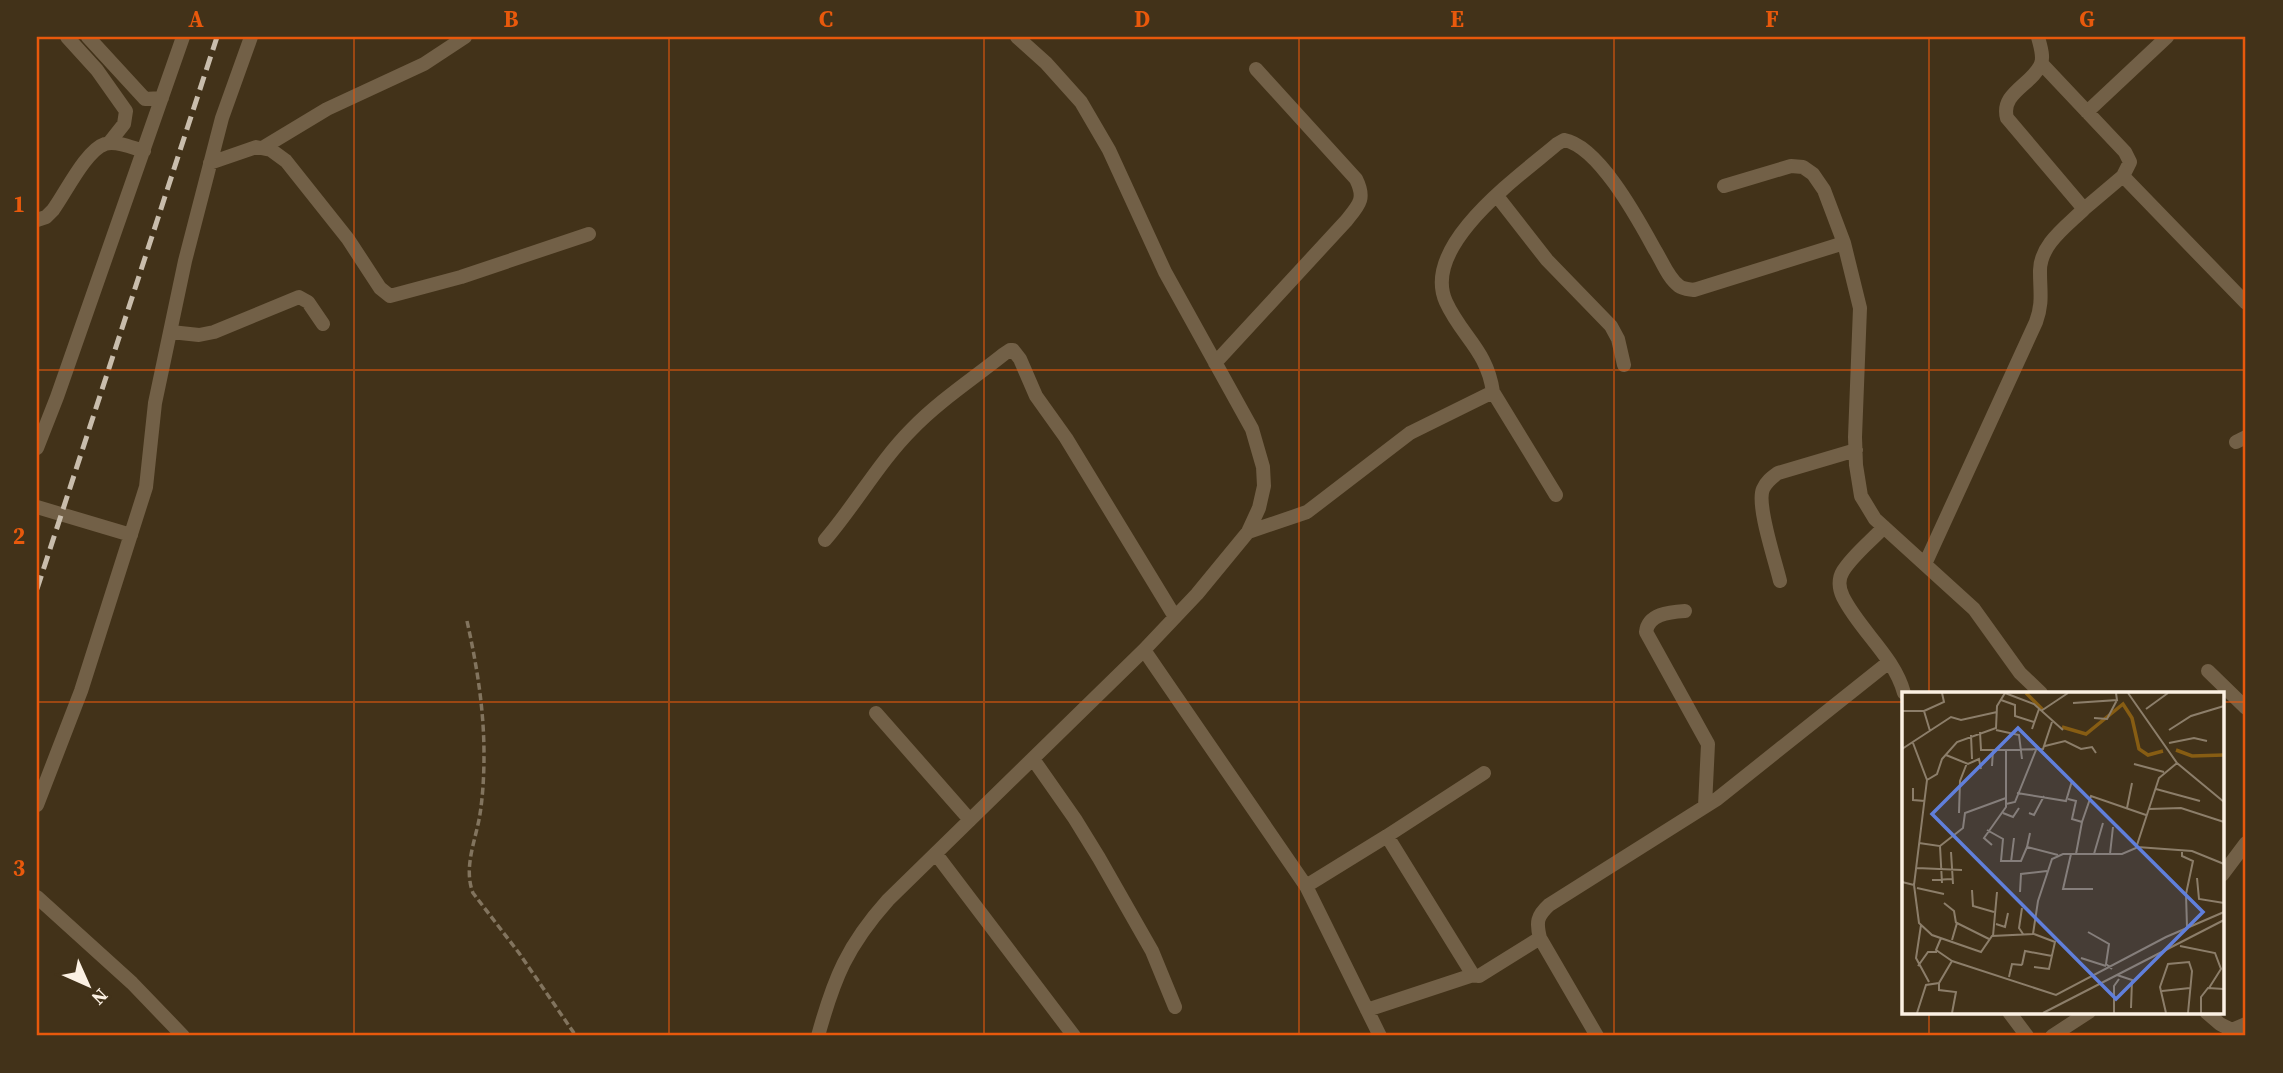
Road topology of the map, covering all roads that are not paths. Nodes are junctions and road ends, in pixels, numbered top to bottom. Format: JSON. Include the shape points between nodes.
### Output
{"nodes":[{"id":1,"x":67,"y":37,"type":"edge"},
{"id":2,"x":88,"y":37,"type":"edge"},
{"id":3,"x":183,"y":37,"type":"edge"},
{"id":4,"x":251,"y":37,"type":"edge"},
{"id":5,"x":465,"y":37,"type":"edge"},
{"id":6,"x":1017,"y":37,"type":"edge"},
{"id":7,"x":2038,"y":37,"type":"edge"},
{"id":8,"x":2167,"y":37,"type":"edge"},
{"id":9,"x":2041,"y":63,"type":"junction"},
{"id":10,"x":1256,"y":69,"type":"dead end"},
{"id":11,"x":162,"y":98,"type":"junction"},
{"id":12,"x":2087,"y":112,"type":"junction"},
{"id":13,"x":109,"y":143,"type":"junction"},
{"id":14,"x":264,"y":147,"type":"junction"},
{"id":15,"x":144,"y":151,"type":"junction"},
{"id":16,"x":210,"y":163,"type":"junction"},
{"id":17,"x":2123,"y":176,"type":"junction"},
{"id":18,"x":1724,"y":186,"type":"dead end"},
{"id":19,"x":1497,"y":196,"type":"junction"},
{"id":20,"x":2084,"y":209,"type":"junction"},
{"id":21,"x":37,"y":220,"type":"edge"},
{"id":22,"x":589,"y":234,"type":"dead end"},
{"id":23,"x":1844,"y":243,"type":"junction"},
{"id":24,"x":2246,"y":303,"type":"edge"},
{"id":25,"x":323,"y":324,"type":"dead end"},
{"id":26,"x":171,"y":332,"type":"junction"},
{"id":27,"x":1215,"y":363,"type":"junction"},
{"id":28,"x":1624,"y":365,"type":"dead end"},
{"id":29,"x":1493,"y":392,"type":"junction"},
{"id":30,"x":37,"y":448,"type":"edge"},
{"id":31,"x":1856,"y":450,"type":"junction"},
{"id":32,"x":1556,"y":495,"type":"dead end"},
{"id":33,"x":37,"y":508,"type":"edge"},
{"id":34,"x":1884,"y":527,"type":"junction"},
{"id":35,"x":1248,"y":533,"type":"junction"},
{"id":36,"x":131,"y":535,"type":"junction"},
{"id":37,"x":825,"y":540,"type":"dead end"},
{"id":38,"x":1925,"y":564,"type":"junction"},
{"id":39,"x":1780,"y":581,"type":"dead end"},
{"id":40,"x":1685,"y":611,"type":"dead end"},
{"id":41,"x":1175,"y":617,"type":"junction"},
{"id":42,"x":1144,"y":650,"type":"junction"},
{"id":43,"x":1889,"y":662,"type":"junction"},
{"id":44,"x":2208,"y":671,"type":"dead end"},
{"id":45,"x":1904,"y":692,"type":"edge"},
{"id":46,"x":2040,"y":692,"type":"edge"},
{"id":47,"x":2246,"y":708,"type":"edge"},
{"id":48,"x":876,"y":713,"type":"dead end"},
{"id":49,"x":1033,"y":759,"type":"junction"},
{"id":50,"x":1485,"y":773,"type":"dead end"},
{"id":51,"x":37,"y":804,"type":"edge"},
{"id":52,"x":1705,"y":806,"type":"junction"},
{"id":53,"x":970,"y":820,"type":"junction"},
{"id":54,"x":1387,"y":836,"type":"junction"},
{"id":55,"x":2246,"y":843,"type":"edge"},
{"id":56,"x":936,"y":854,"type":"junction"},
{"id":57,"x":2224,"y":868,"type":"edge"},
{"id":58,"x":1306,"y":886,"type":"junction"},
{"id":59,"x":37,"y":897,"type":"edge"},
{"id":60,"x":1539,"y":938,"type":"junction"},
{"id":61,"x":1474,"y":975,"type":"junction"},
{"id":62,"x":1175,"y":1007,"type":"dead end"},
{"id":63,"x":1367,"y":1010,"type":"junction"},
{"id":64,"x":2010,"y":1014,"type":"edge"},
{"id":65,"x":2086,"y":1014,"type":"edge"},
{"id":66,"x":2208,"y":1014,"type":"edge"},
{"id":67,"x":2246,"y":1024,"type":"edge"},
{"id":68,"x":183,"y":1036,"type":"edge"},
{"id":69,"x":818,"y":1036,"type":"edge"},
{"id":70,"x":1074,"y":1036,"type":"edge"},
{"id":71,"x":1380,"y":1036,"type":"edge"},
{"id":72,"x":1597,"y":1036,"type":"edge"},
{"id":73,"x":2027,"y":1036,"type":"edge"},
{"id":74,"x":2052,"y":1036,"type":"edge"}],
"edges":[{"from":1,"to":13,"type":"street","via":[[126,111],[124,124]]},
{"from":2,"to":11,"type":"street","via":[[145,99]]},
{"from":3,"to":11,"type":"street"},
{"from":4,"to":16,"type":"street"},
{"from":5,"to":14,"type":"street","via":[[424,64],[327,109]]},
{"from":6,"to":27,"type":"street","via":[[1081,102],[1110,150],[1165,272]]},
{"from":7,"to":9,"type":"street"},
{"from":8,"to":12,"type":"street"},
{"from":9,"to":12,"type":"street"},
{"from":9,"to":20,"type":"street","via":[[2009,99],[2007,118]]},
{"from":10,"to":27,"type":"street","via":[[1362,190],[1360,204],[1346,221]]},
{"from":11,"to":15,"type":"street"},
{"from":12,"to":17,"type":"street","via":[[2125,152],[2130,162]]},
{"from":13,"to":15,"type":"street"},
{"from":13,"to":21,"type":"street","via":[[87,160],[53,210]]},
{"from":14,"to":16,"type":"street"},
{"from":14,"to":22,"type":"street","via":[[286,161],[390,296]]},
{"from":15,"to":30,"type":"street"},
{"from":16,"to":26,"type":"street"},
{"from":17,"to":20,"type":"street"},
{"from":17,"to":24,"type":"street"},
{"from":18,"to":23,"type":"street","via":[[1791,166],[1803,167],[1824,190]]},
{"from":19,"to":23,"type":"street","via":[[1557,144],[1571,141],[1623,194],[1667,270],[1684,289],[1694,290]]},
{"from":19,"to":28,"type":"street","via":[[1547,260],[1611,326]]},
{"from":19,"to":29,"type":"street","via":[[1463,231],[1444,264],[1442,281],[1452,314],[1486,362]]},
{"from":20,"to":38,"type":"street","via":[[2045,252],[2039,268],[2042,307]]},
{"from":23,"to":31,"type":"street","via":[[1860,308]]},
{"from":25,"to":26,"type":"street","via":[[299,297],[214,332]]},
{"from":26,"to":36,"type":"street","via":[[155,403],[146,487]]},
{"from":27,"to":35,"type":"street","via":[[1252,429],[1263,467],[1259,508]]},
{"from":29,"to":32,"type":"street"},
{"from":29,"to":35,"type":"street","via":[[1410,433],[1307,512]]},
{"from":31,"to":34,"type":"street","via":[[1861,496]]},
{"from":31,"to":39,"type":"street","via":[[1778,473],[1761,491]]},
{"from":33,"to":36,"type":"street"},
{"from":34,"to":38,"type":"street"},
{"from":34,"to":43,"type":"street","via":[[1839,580],[1842,595]]},
{"from":35,"to":41,"type":"street"},
{"from":36,"to":51,"type":"street","via":[[81,691]]},
{"from":37,"to":41,"type":"street","via":[[911,429],[1013,350],[1036,396]]},
{"from":38,"to":46,"type":"street","via":[[1974,609],[2020,673]]},
{"from":40,"to":52,"type":"street","via":[[1657,616],[1646,632],[1709,744]]},
{"from":41,"to":42,"type":"street"},
{"from":42,"to":49,"type":"street"},
{"from":42,"to":58,"type":"street"},
{"from":43,"to":45,"type":"street"},
{"from":43,"to":52,"type":"street"},
{"from":44,"to":47,"type":"street"},
{"from":48,"to":53,"type":"street"},
{"from":49,"to":53,"type":"street"},
{"from":49,"to":62,"type":"street","via":[[1075,819],[1152,951]]},
{"from":50,"to":54,"type":"street"},
{"from":52,"to":60,"type":"street","via":[[1549,905],[1536,923]]},
{"from":53,"to":56,"type":"street"},
{"from":54,"to":58,"type":"street"},
{"from":54,"to":61,"type":"street"},
{"from":55,"to":57,"type":"street"},
{"from":56,"to":69,"type":"street","via":[[861,931],[843,963]]},
{"from":56,"to":70,"type":"street"},
{"from":58,"to":63,"type":"street"},
{"from":59,"to":68,"type":"street"},
{"from":60,"to":61,"type":"street"},
{"from":60,"to":72,"type":"street"},
{"from":61,"to":63,"type":"street"},
{"from":63,"to":71,"type":"street"},
{"from":64,"to":73,"type":"street"},
{"from":65,"to":74,"type":"street"},
{"from":66,"to":67,"type":"street","via":[[2232,1030]]}]}
